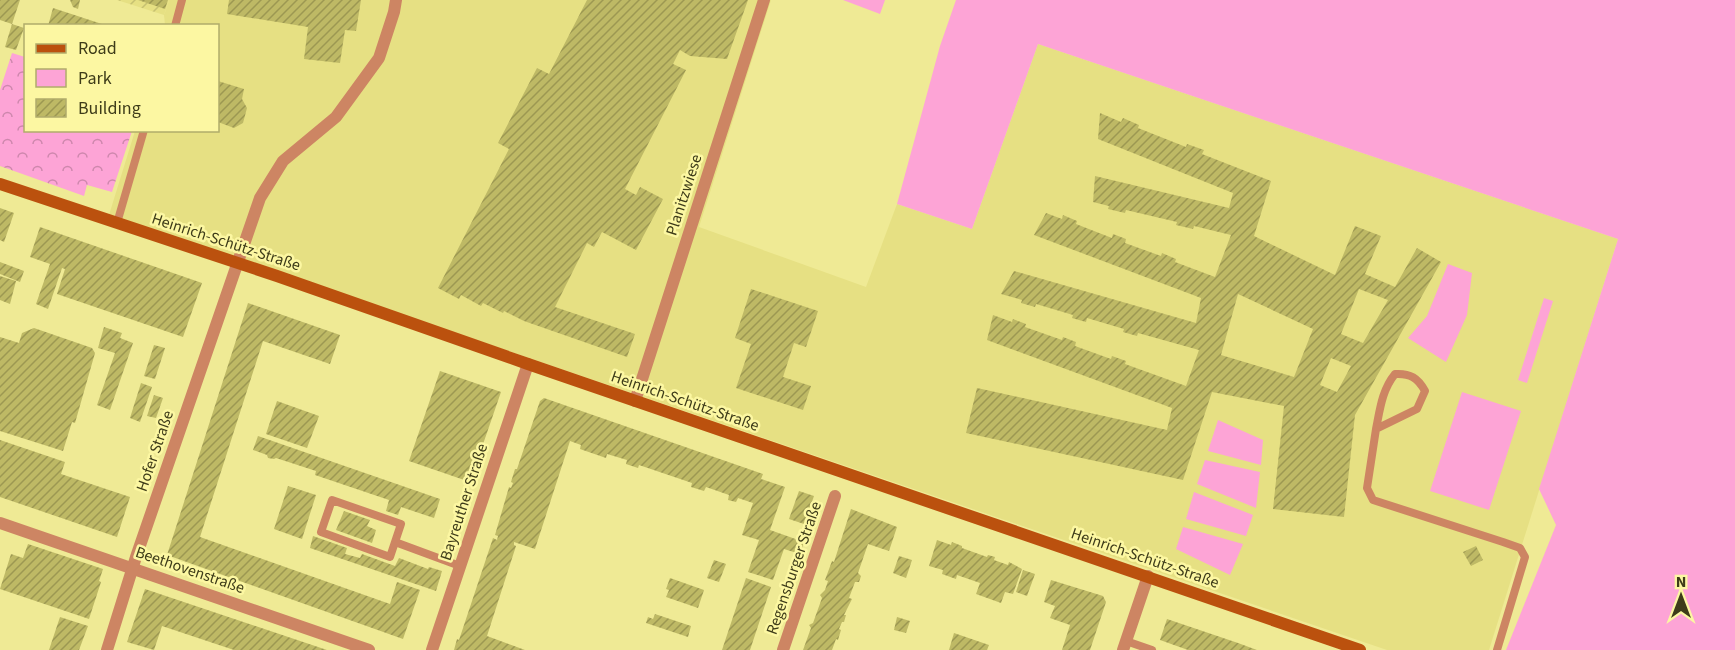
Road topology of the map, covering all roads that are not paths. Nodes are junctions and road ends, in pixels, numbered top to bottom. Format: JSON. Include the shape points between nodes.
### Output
{"nodes":[{"id":1,"x":182,"y":0,"type":"edge"},
{"id":2,"x":396,"y":0,"type":"edge"},
{"id":3,"x":764,"y":0,"type":"edge"},
{"id":4,"x":176,"y":24,"type":"edge"},
{"id":5,"x":143,"y":132,"type":"edge"},
{"id":6,"x":0,"y":184,"type":"edge"},
{"id":7,"x":117,"y":223,"type":"junction"},
{"id":8,"x":236,"y":262,"type":"junction"},
{"id":9,"x":528,"y":364,"type":"junction"},
{"id":10,"x":635,"y":401,"type":"junction"},
{"id":11,"x":1376,"y":429,"type":"junction"},
{"id":12,"x":836,"y":496,"type":"dead end"},
{"id":13,"x":0,"y":523,"type":"edge"},
{"id":14,"x":395,"y":542,"type":"junction"},
{"id":15,"x":460,"y":566,"type":"junction"},
{"id":16,"x":133,"y":568,"type":"junction"},
{"id":17,"x":1148,"y":576,"type":"junction"},
{"id":18,"x":1124,"y":645,"type":"edge"},
{"id":19,"x":107,"y":650,"type":"edge"},
{"id":20,"x":369,"y":650,"type":"edge"},
{"id":21,"x":432,"y":650,"type":"edge"},
{"id":22,"x":783,"y":650,"type":"edge"},
{"id":23,"x":1152,"y":650,"type":"edge"},
{"id":24,"x":1360,"y":650,"type":"edge"},
{"id":25,"x":1497,"y":650,"type":"edge"}],
"edges":[{"from":1,"to":4,"type":"lane"},
{"from":2,"to":8,"type":"street","via":[[379,58],[336,117],[283,161],[260,198]]},
{"from":3,"to":10,"type":"street","name":"Planitzwiese"},
{"from":5,"to":7,"type":"lane"},
{"from":6,"to":7,"type":"main road","name":"Heinrich-Schütz-Straße"},
{"from":7,"to":8,"type":"main road","name":"Heinrich-Schütz-Straße"},
{"from":8,"to":9,"type":"main road","name":"Heinrich-Schütz-Straße"},
{"from":8,"to":16,"type":"street","name":"Hofer Straße"},
{"from":9,"to":10,"type":"main road","name":"Heinrich-Schütz-Straße"},
{"from":9,"to":15,"type":"street","name":"Bayreuther Straße"},
{"from":10,"to":17,"type":"main road","name":"Heinrich-Schütz-Straße"},
{"from":11,"to":11,"type":"lane","via":[[1417,409],[1425,391],[1418,379],[1395,374],[1387,383]]},
{"from":11,"to":25,"type":"lane","via":[[1367,488],[1373,500],[1520,548],[1526,557]]},
{"from":12,"to":22,"type":"street","name":"Regensburger Straße"},
{"from":13,"to":16,"type":"street","name":"Beethovenstraße"},
{"from":14,"to":14,"type":"lane","via":[[401,524],[332,500],[321,532],[390,557]]},
{"from":14,"to":15,"type":"lane"},
{"from":15,"to":21,"type":"street","name":"Bayreuther Straße"},
{"from":16,"to":19,"type":"street","name":"Hofer Straße"},
{"from":16,"to":20,"type":"street","name":"Beethovenstraße"},
{"from":17,"to":18,"type":"street"},
{"from":17,"to":24,"type":"main road","name":"Heinrich-Schütz-Straße"},
{"from":18,"to":23,"type":"lane"}]}
